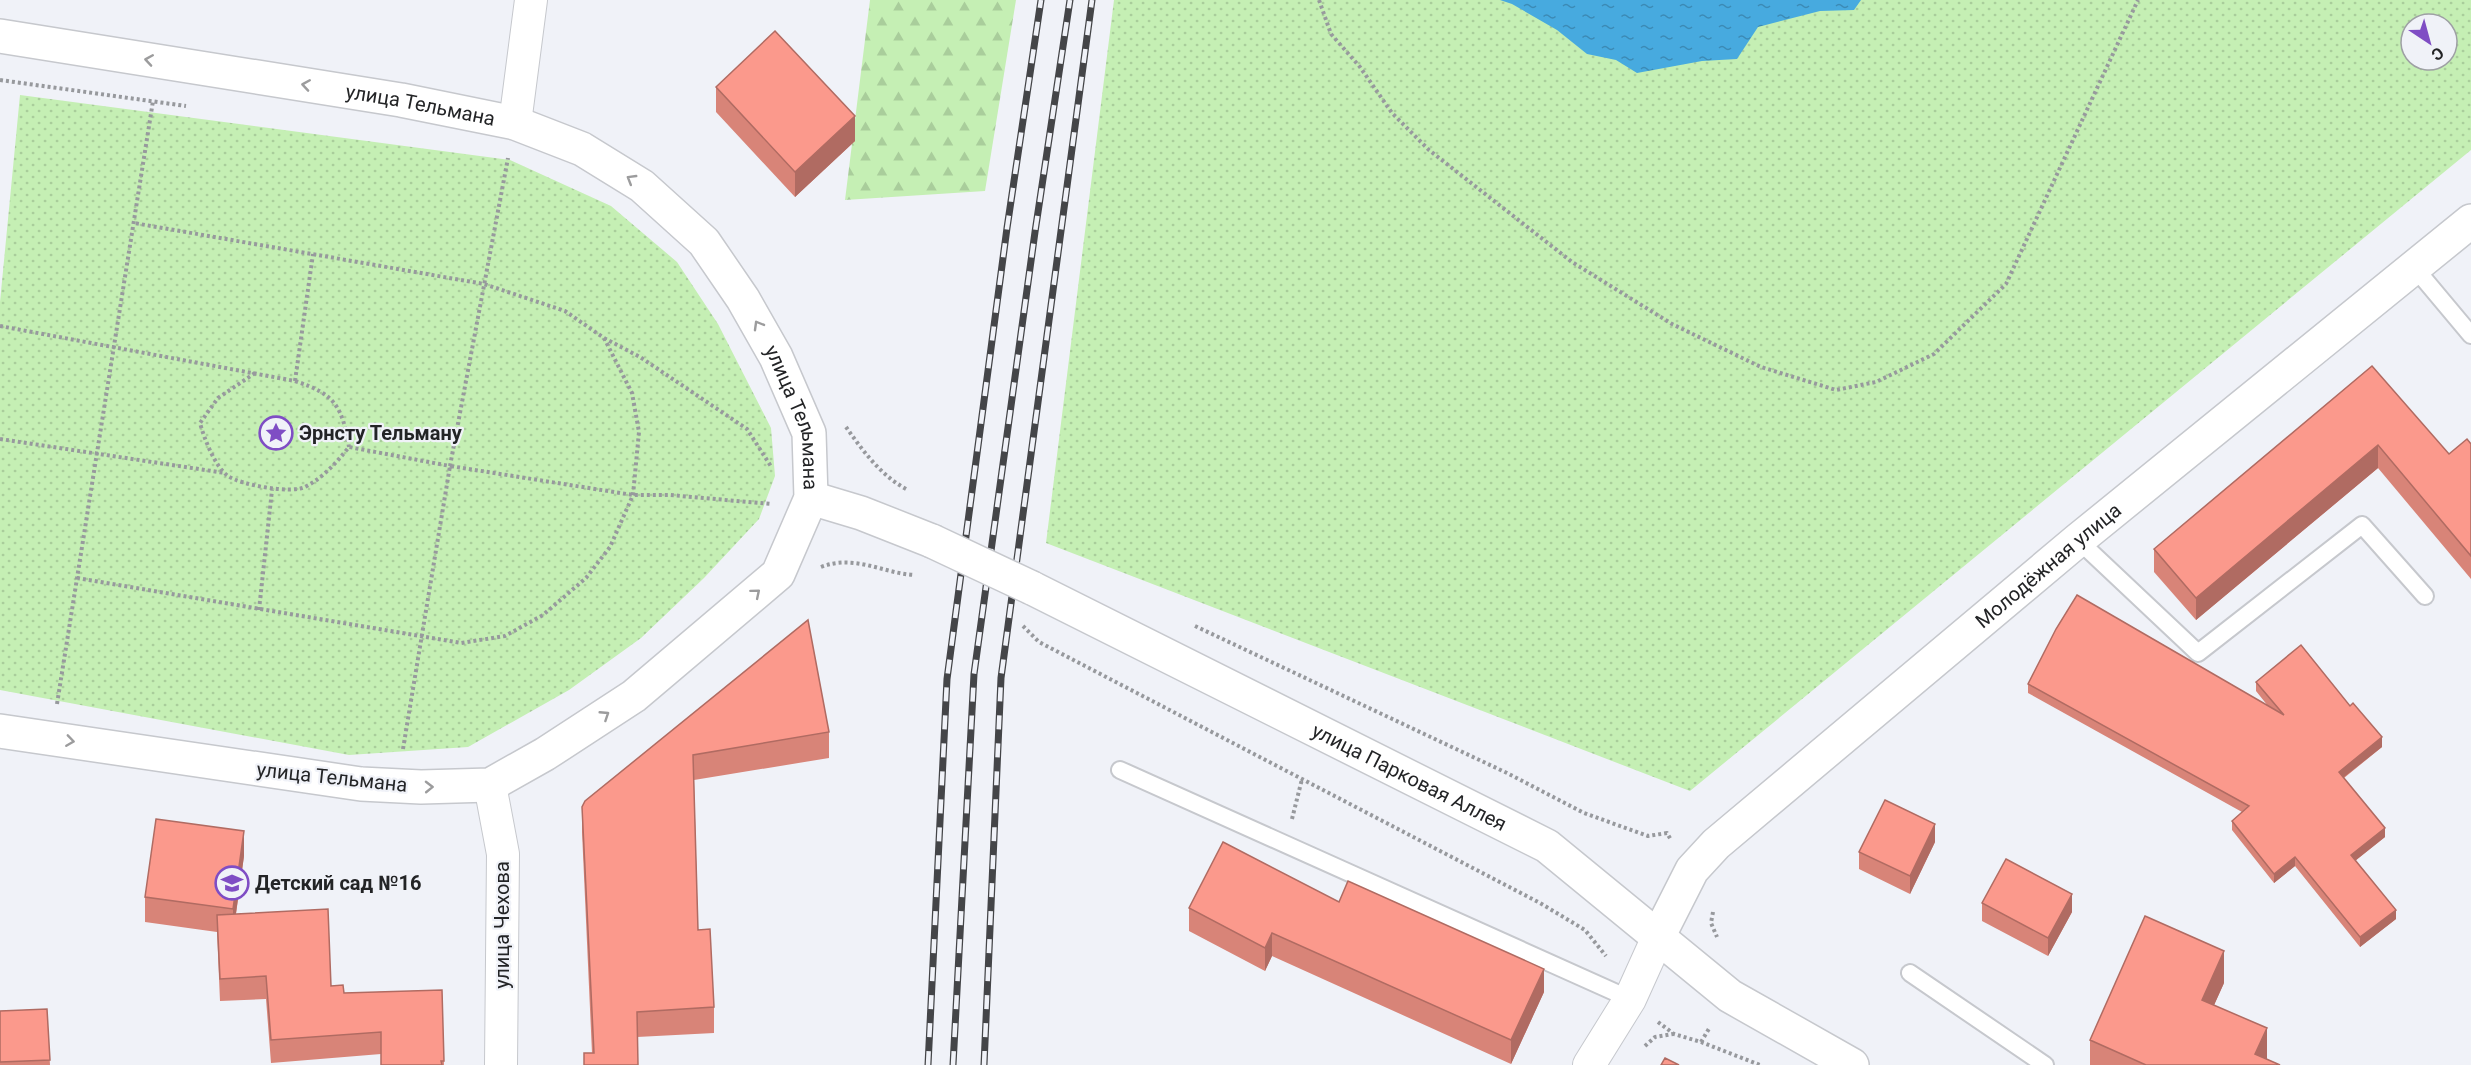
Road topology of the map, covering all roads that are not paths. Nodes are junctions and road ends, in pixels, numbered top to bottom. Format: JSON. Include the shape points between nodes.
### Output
{"nodes":[{"id":1,"x":531,"y":0,"type":"edge"},
{"id":2,"x":0,"y":36,"type":"edge"},
{"id":3,"x":515,"y":123,"type":"junction"},
{"id":4,"x":2471,"y":221,"type":"edge"},
{"id":5,"x":2414,"y":267,"type":"junction"},
{"id":6,"x":2471,"y":335,"type":"edge"},
{"id":7,"x":796,"y":502,"type":"junction"},
{"id":8,"x":2078,"y":540,"type":"junction"},
{"id":9,"x":2425,"y":596,"type":"dead end"},
{"id":10,"x":0,"y":731,"type":"edge"},
{"id":11,"x":1120,"y":770,"type":"dead end"},
{"id":12,"x":490,"y":785,"type":"junction"},
{"id":13,"x":1658,"y":937,"type":"junction"},
{"id":14,"x":1910,"y":973,"type":"dead end"},
{"id":15,"x":1630,"y":999,"type":"junction"},
{"id":16,"x":501,"y":1065,"type":"edge"},
{"id":17,"x":1589,"y":1065,"type":"edge"},
{"id":18,"x":1852,"y":1065,"type":"edge"},
{"id":19,"x":2045,"y":1065,"type":"edge"}],
"edges":[{"from":1,"to":3,"type":"street"},
{"from":3,"to":2,"type":"street","name":"улица Тельмана","one_way":true,"via":[[401,100]]},
{"from":7,"to":3,"type":"street","name":"улица Тельмана","one_way":true,"via":[[809,433],[776,357],[704,242],[642,186],[582,149]]},
{"from":4,"to":5,"type":"street","name":"Молодёжная улица"},
{"from":5,"to":6,"type":"lane"},
{"from":5,"to":8,"type":"street","name":"Молодёжная улица"},
{"from":12,"to":7,"type":"street","name":"улица Тельмана","one_way":true,"via":[[634,696],[778,574]]},
{"from":7,"to":13,"type":"street","name":"улица Парковая Аллея","bridge":true,"via":[[861,513],[932,541],[1547,846]]},
{"from":8,"to":9,"type":"lane","via":[[2198,653],[2362,525]]},
{"from":8,"to":13,"type":"street","name":"Молодёжная улица","via":[[1716,844],[1692,870]]},
{"from":10,"to":12,"type":"street","name":"улица Тельмана","one_way":true,"via":[[361,784]]},
{"from":11,"to":15,"type":"lane"},
{"from":12,"to":16,"type":"street","name":"улица Чехова","via":[[503,854]]},
{"from":13,"to":15,"type":"street"},
{"from":13,"to":18,"type":"street","name":"улица Парковая Аллея","via":[[1730,996]]},
{"from":14,"to":19,"type":"lane"},
{"from":15,"to":17,"type":"street"}]}
